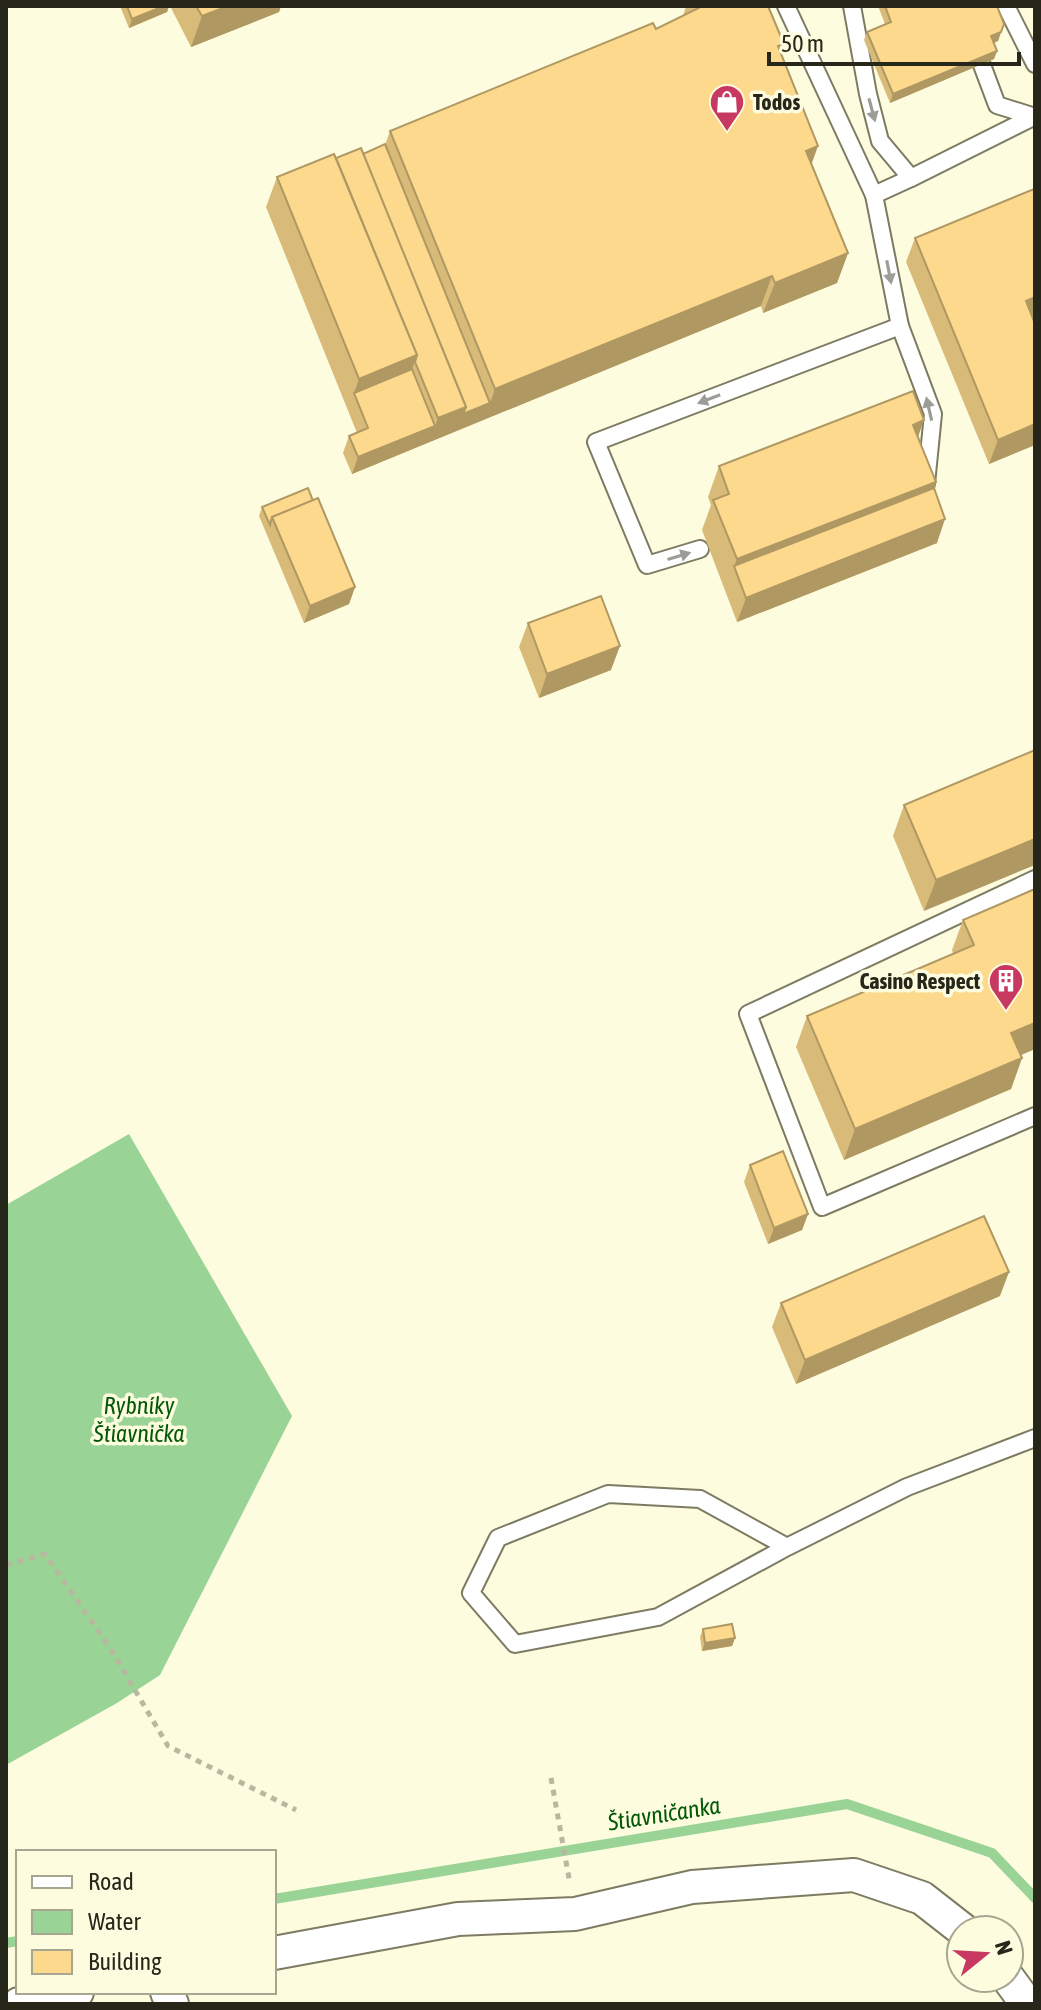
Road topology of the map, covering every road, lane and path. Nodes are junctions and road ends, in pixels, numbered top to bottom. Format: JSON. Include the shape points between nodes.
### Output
{"nodes":[{"id":1,"x":786,"y":6,"type":"edge"},
{"id":2,"x":852,"y":6,"type":"edge"},
{"id":3,"x":1006,"y":6,"type":"edge"},
{"id":4,"x":1035,"y":64,"type":"edge"},
{"id":5,"x":982,"y":65,"type":"edge"},
{"id":6,"x":1034,"y":117,"type":"edge"},
{"id":7,"x":911,"y":178,"type":"junction"},
{"id":8,"x":874,"y":195,"type":"junction"},
{"id":9,"x":900,"y":326,"type":"junction"},
{"id":10,"x":926,"y":486,"type":"edge"},
{"id":11,"x":700,"y":549,"type":"dead end"},
{"id":12,"x":1035,"y":879,"type":"edge"},
{"id":13,"x":1035,"y":1116,"type":"edge"},
{"id":14,"x":1035,"y":1438,"type":"edge"},
{"id":15,"x":787,"y":1547,"type":"junction"},
{"id":16,"x":6,"y":1565,"type":"edge"},
{"id":17,"x":551,"y":1778,"type":"dead end"},
{"id":18,"x":296,"y":1810,"type":"dead end"},
{"id":19,"x":567,"y":1866,"type":"dead end"},
{"id":20,"x":945,"y":1916,"type":"edge"},
{"id":21,"x":276,"y":1953,"type":"edge"},
{"id":22,"x":67,"y":1994,"type":"edge"},
{"id":23,"x":19,"y":2004,"type":"edge"}],
"edges":[{"from":1,"to":8,"type":"lane"},
{"from":2,"to":7,"type":"lane","one_way":true,"via":[[880,141]]},
{"from":3,"to":4,"type":"lane"},
{"from":5,"to":6,"type":"lane","via":[[997,105]]},
{"from":6,"to":7,"type":"lane"},
{"from":7,"to":8,"type":"lane"},
{"from":8,"to":9,"type":"lane","one_way":true},
{"from":10,"to":9,"type":"lane","one_way":true,"via":[[933,414]]},
{"from":9,"to":11,"type":"lane","one_way":true,"via":[[596,442],[647,565]]},
{"from":12,"to":13,"type":"lane","via":[[748,1014],[822,1207]]},
{"from":14,"to":15,"type":"lane","via":[[907,1487]]},
{"from":15,"to":15,"type":"lane","via":[[658,1617],[515,1644],[471,1593],[498,1538],[608,1494],[700,1499]]},
{"from":16,"to":18,"type":"path","via":[[45,1554],[110,1648],[168,1746]]},
{"from":17,"to":19,"type":"path"},
{"from":20,"to":21,"type":"street","via":[[922,1898],[854,1875],[692,1887],[575,1914],[458,1919]]},
{"from":22,"to":23,"type":"street"}]}
